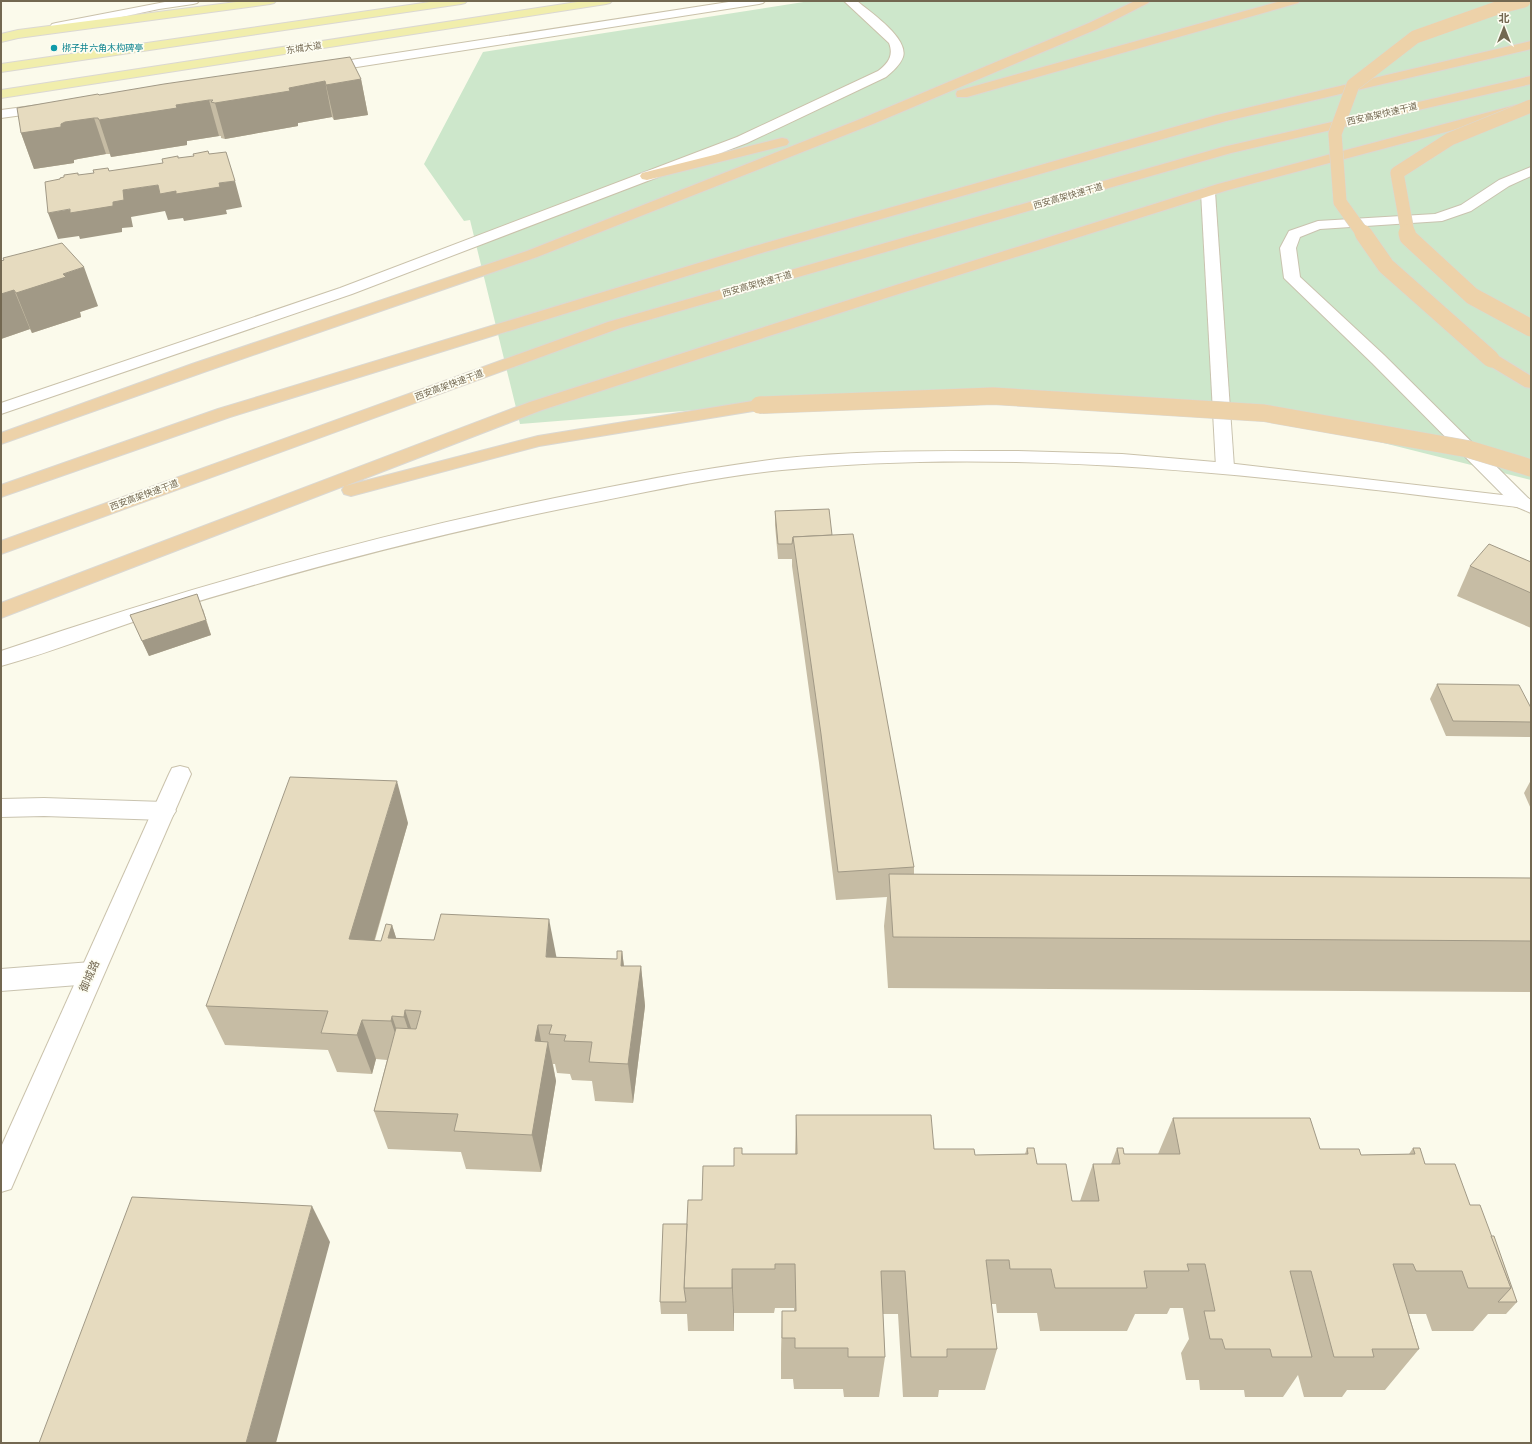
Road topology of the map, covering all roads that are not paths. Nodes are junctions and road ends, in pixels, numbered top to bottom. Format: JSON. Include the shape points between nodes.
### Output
{"nodes":[{"id":1,"x":193,"y":1,"type":"edge"},
{"id":2,"x":270,"y":1,"type":"edge"},
{"id":3,"x":460,"y":1,"type":"edge"},
{"id":4,"x":606,"y":1,"type":"edge"},
{"id":5,"x":759,"y":1,"type":"edge"},
{"id":6,"x":850,"y":1,"type":"edge"},
{"id":7,"x":1144,"y":1,"type":"edge"},
{"id":8,"x":1294,"y":1,"type":"edge"},
{"id":9,"x":1524,"y":1,"type":"edge"},
{"id":10,"x":42,"y":30,"type":"junction"},
{"id":11,"x":1,"y":37,"type":"edge"},
{"id":12,"x":1531,"y":45,"type":"edge"},
{"id":13,"x":1,"y":68,"type":"edge"},
{"id":14,"x":310,"y":70,"type":"edge"},
{"id":15,"x":1531,"y":80,"type":"edge"},
{"id":16,"x":1,"y":94,"type":"edge"},
{"id":17,"x":63,"y":106,"type":"edge"},
{"id":18,"x":1531,"y":106,"type":"edge"},
{"id":19,"x":1,"y":114,"type":"edge"},
{"id":20,"x":868,"y":121,"type":"junction"},
{"id":21,"x":1531,"y":171,"type":"edge"},
{"id":22,"x":647,"y":176,"type":"junction"},
{"id":23,"x":1208,"y":192,"type":"junction"},
{"id":24,"x":1531,"y":328,"type":"edge"},
{"id":25,"x":1531,"y":383,"type":"edge"},
{"id":26,"x":1,"y":410,"type":"edge"},
{"id":27,"x":1,"y":439,"type":"edge"},
{"id":28,"x":1225,"y":467,"type":"junction"},
{"id":29,"x":1531,"y":468,"type":"edge"},
{"id":30,"x":1,"y":491,"type":"edge"},
{"id":31,"x":1526,"y":504,"type":"edge"},
{"id":32,"x":244,"y":518,"type":"junction"},
{"id":33,"x":1,"y":548,"type":"edge"},
{"id":34,"x":1,"y":611,"type":"edge"},
{"id":35,"x":1,"y":659,"type":"edge"},
{"id":36,"x":180,"y":774,"type":"dead end"},
{"id":37,"x":1,"y":808,"type":"edge"},
{"id":38,"x":164,"y":811,"type":"junction"},
{"id":39,"x":90,"y":973,"type":"junction"},
{"id":40,"x":1,"y":980,"type":"edge"},
{"id":41,"x":1,"y":1179,"type":"edge"}],
"edges":[{"from":1,"to":10,"type":"street"},
{"from":2,"to":10,"type":"main road"},
{"from":3,"to":13,"type":"main road"},
{"from":4,"to":16,"type":"main road","name":"东城大道"},
{"from":5,"to":14,"type":"street"},
{"from":6,"to":22,"type":"street","via":[[895,43],[897,57],[889,68],[882,74],[742,140]]},
{"from":7,"to":20,"type":"highway","via":[[1093,26]]},
{"from":8,"to":20,"type":"highway"},
{"from":9,"to":25,"type":"highway","bridge":true,"via":[[1414,37],[1353,85],[1335,134],[1340,202],[1386,266],[1491,359]]},
{"from":10,"to":11,"type":"main road"},
{"from":12,"to":30,"type":"highway","via":[[1206,122],[753,251],[224,413]]},
{"from":15,"to":33,"type":"highway","name":"西安高架快速干道","via":[[1228,150],[614,325]]},
{"from":17,"to":19,"type":"street"},
{"from":18,"to":23,"type":"highway","bridge":true},
{"from":18,"to":24,"type":"highway","bridge":true,"via":[[1450,139],[1396,174],[1408,237],[1472,296]]},
{"from":20,"to":22,"type":"highway"},
{"from":20,"to":27,"type":"highway","via":[[532,254],[198,368]]},
{"from":21,"to":31,"type":"street","via":[[1504,183],[1466,208],[1437,218],[1318,225],[1294,234],[1288,248],[1292,278]]},
{"from":22,"to":26,"type":"street","via":[[346,291]]},
{"from":23,"to":28,"type":"street"},
{"from":23,"to":32,"type":"highway","via":[[536,406]]},
{"from":28,"to":31,"type":"street"},
{"from":28,"to":35,"type":"street","via":[[1032,456],[921,456],[803,462],[734,471],[531,509],[386,542],[209,590]]},
{"from":29,"to":32,"type":"highway","bridge":true,"via":[[1468,449],[1264,413],[993,396],[759,405],[538,441]]},
{"from":32,"to":34,"type":"highway"},
{"from":36,"to":38,"type":"street","name":"御城路"},
{"from":37,"to":38,"type":"street"},
{"from":38,"to":39,"type":"street","name":"御城路"},
{"from":39,"to":40,"type":"street"},
{"from":39,"to":41,"type":"street","name":"御城路"}]}
